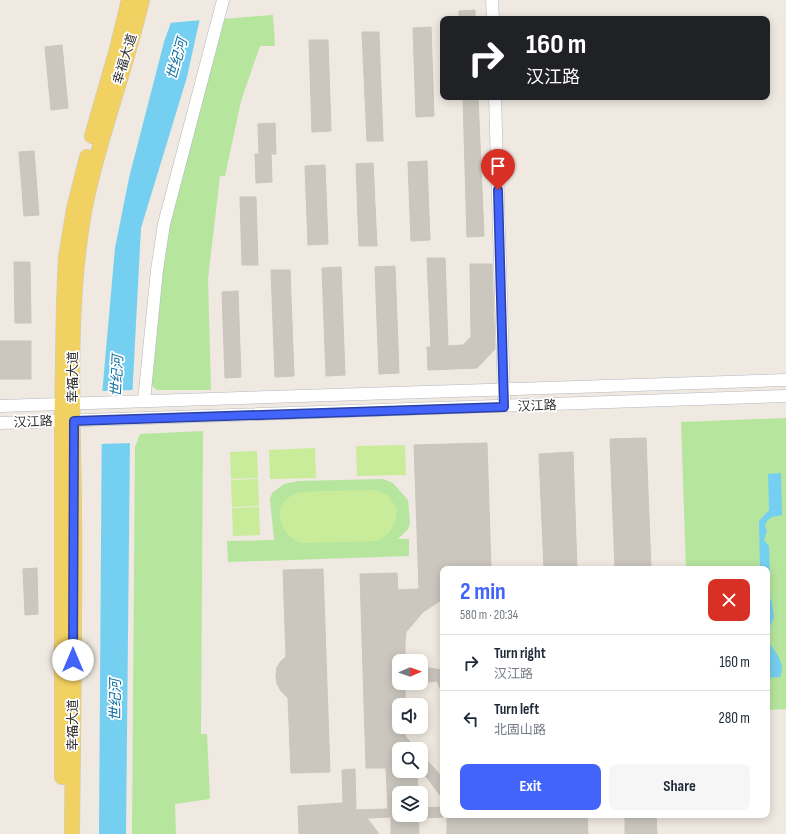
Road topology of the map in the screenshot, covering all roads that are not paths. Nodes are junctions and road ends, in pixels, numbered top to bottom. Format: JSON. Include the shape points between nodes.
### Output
{"nodes":[{"id":1,"x":129,"y":0,"type":"edge"},
{"id":2,"x":142,"y":0,"type":"edge"},
{"id":3,"x":224,"y":0,"type":"edge"},
{"id":4,"x":492,"y":0,"type":"edge"},
{"id":5,"x":493,"y":16,"type":"edge"},
{"id":6,"x":495,"y":100,"type":"edge"},
{"id":7,"x":786,"y":380,"type":"edge"},
{"id":8,"x":504,"y":390,"type":"junction"},
{"id":9,"x":786,"y":396,"type":"edge"},
{"id":10,"x":141,"y":402,"type":"junction"},
{"id":11,"x":68,"y":404,"type":"junction"},
{"id":12,"x":0,"y":406,"type":"edge"},
{"id":13,"x":504,"y":407,"type":"junction"},
{"id":14,"x":68,"y":421,"type":"junction"},
{"id":15,"x":0,"y":423,"type":"edge"},
{"id":16,"x":62,"y":834,"type":"edge"},
{"id":17,"x":72,"y":834,"type":"edge"}],
"edges":[{"from":1,"to":11,"type":"main road","name":"幸福大道","via":[[97,115],[74,209],[66,257]]},
{"from":2,"to":11,"type":"main road","name":"幸福大道","via":[[106,122],[84,212],[77,270]]},
{"from":3,"to":10,"type":"street","via":[[164,224]]},
{"from":4,"to":5,"type":"street"},
{"from":6,"to":8,"type":"street"},
{"from":7,"to":8,"type":"street","name":"汉江路"},
{"from":8,"to":10,"type":"street","name":"汉江路"},
{"from":8,"to":13,"type":"street"},
{"from":9,"to":13,"type":"street","name":"汉江路"},
{"from":10,"to":11,"type":"street","name":"汉江路"},
{"from":11,"to":12,"type":"street","name":"汉江路"},
{"from":11,"to":14,"type":"main road","name":"幸福大道"},
{"from":13,"to":14,"type":"street","name":"汉江路"},
{"from":14,"to":15,"type":"street","name":"汉江路"},
{"from":14,"to":16,"type":"main road","name":"幸福大道"},
{"from":14,"to":17,"type":"main road","name":"幸福大道","via":[[74,525]]}]}
